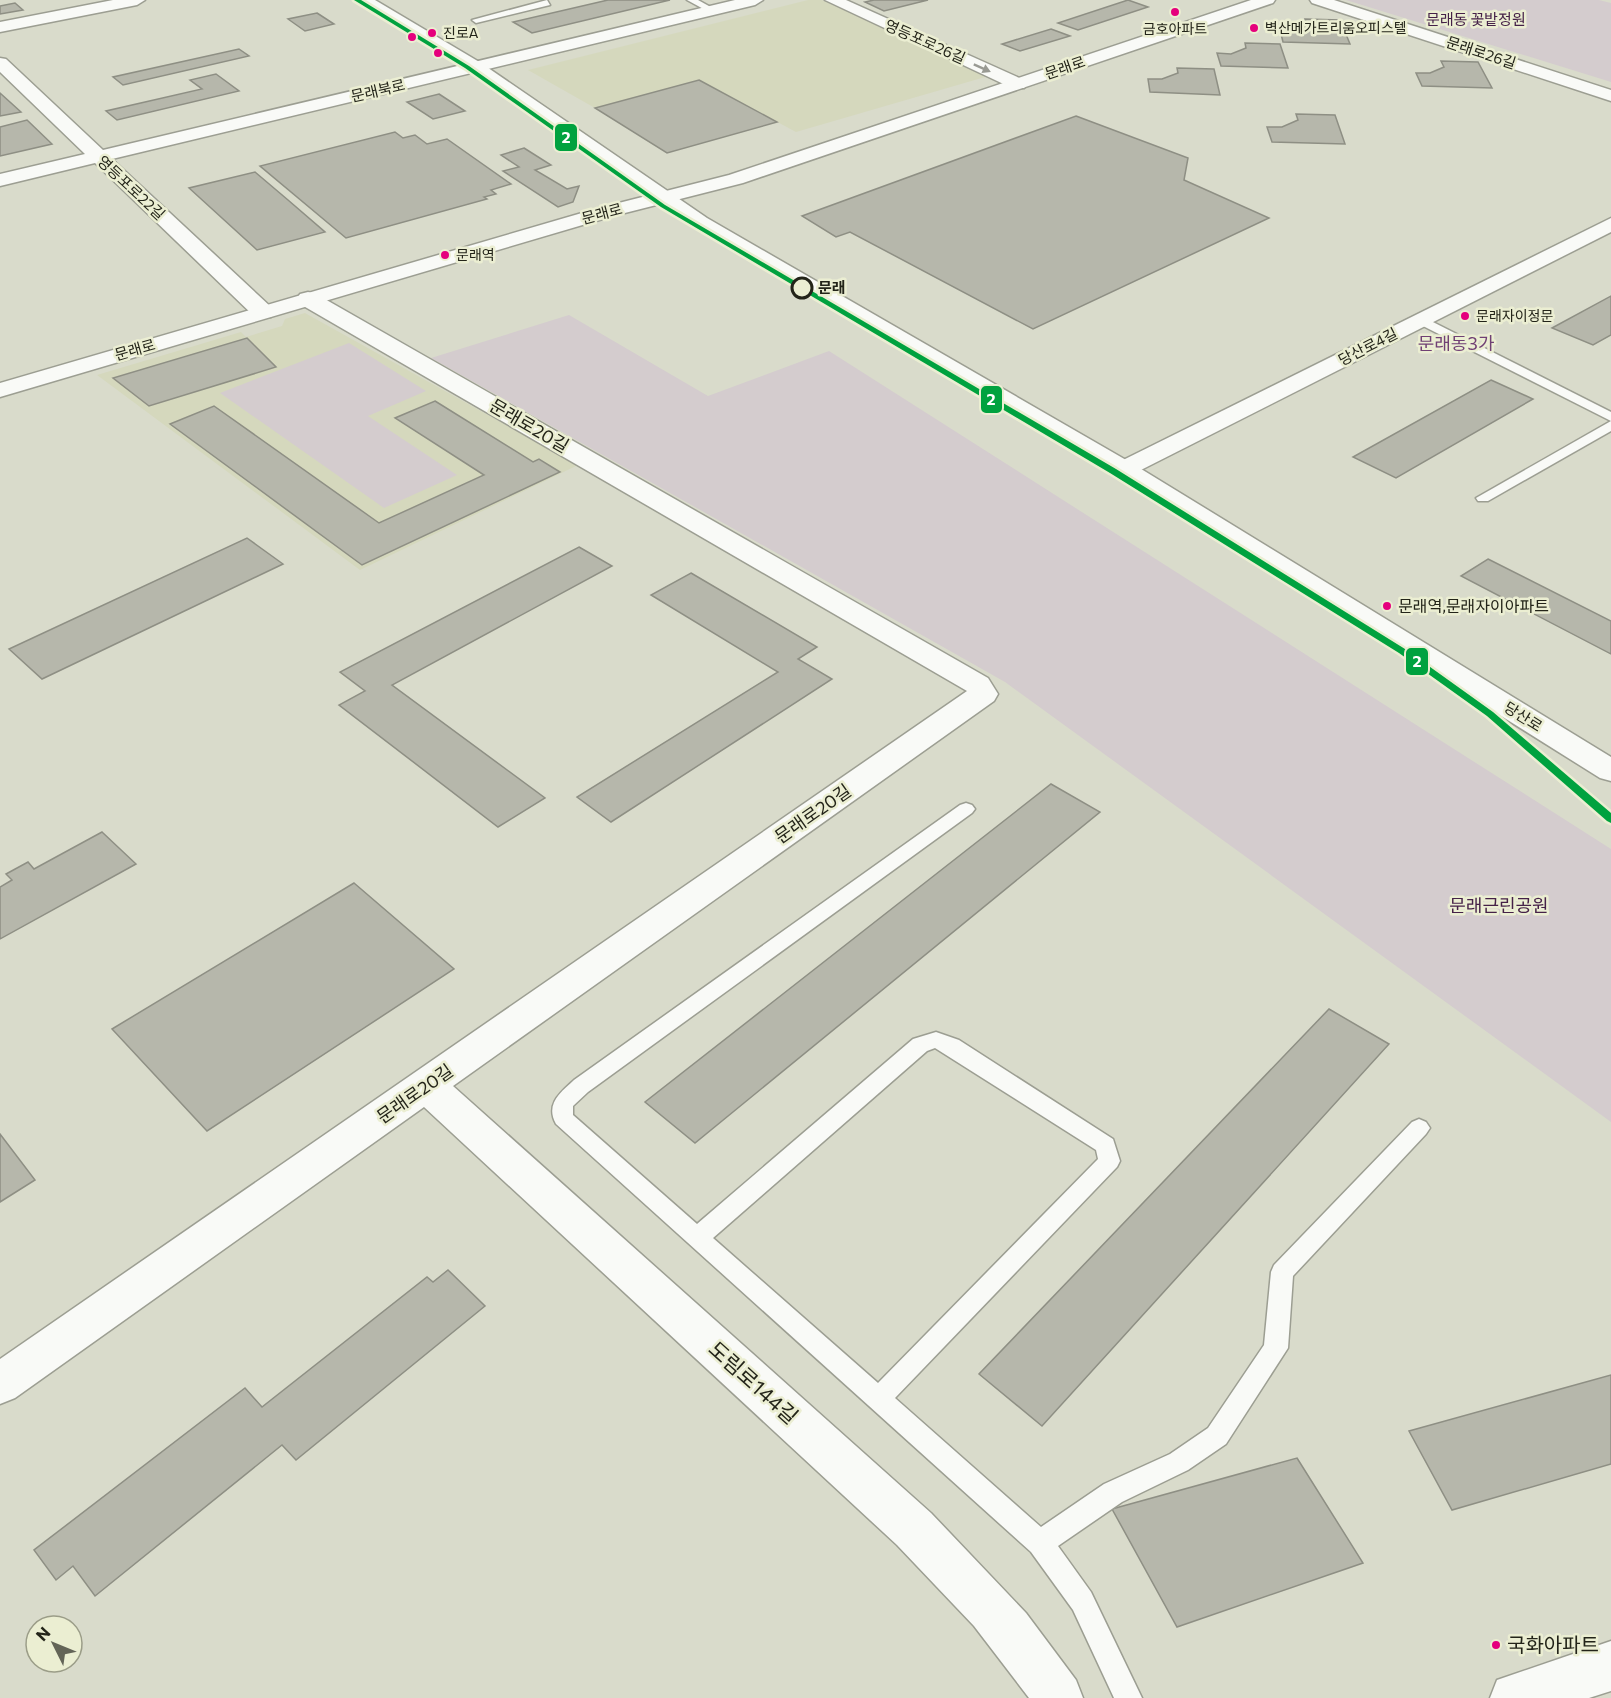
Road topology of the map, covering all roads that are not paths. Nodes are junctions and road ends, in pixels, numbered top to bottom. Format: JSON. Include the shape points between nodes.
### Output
{"nodes":[{"id":1,"x":137,"y":0,"type":"edge"},
{"id":2,"x":364,"y":0,"type":"edge"},
{"id":3,"x":560,"y":0,"type":"edge"},
{"id":4,"x":691,"y":0,"type":"edge"},
{"id":5,"x":755,"y":0,"type":"edge"},
{"id":6,"x":833,"y":0,"type":"edge"},
{"id":7,"x":1267,"y":0,"type":"edge"},
{"id":8,"x":1318,"y":0,"type":"edge"},
{"id":9,"x":544,"y":2,"type":"edge"},
{"id":10,"x":712,"y":10,"type":"junction"},
{"id":11,"x":476,"y":20,"type":"dead end"},
{"id":12,"x":0,"y":27,"type":"edge"},
{"id":13,"x":0,"y":63,"type":"edge"},
{"id":14,"x":475,"y":67,"type":"junction"},
{"id":15,"x":1018,"y":84,"type":"junction"},
{"id":16,"x":1611,"y":96,"type":"edge"},
{"id":17,"x":99,"y":157,"type":"junction"},
{"id":18,"x":0,"y":180,"type":"edge"},
{"id":19,"x":662,"y":198,"type":"junction"},
{"id":20,"x":1611,"y":224,"type":"edge"},
{"id":21,"x":308,"y":299,"type":"junction"},
{"id":22,"x":263,"y":312,"type":"junction"},
{"id":23,"x":1421,"y":320,"type":"junction"},
{"id":24,"x":0,"y":390,"type":"edge"},
{"id":25,"x":1611,"y":403,"type":"edge"},
{"id":26,"x":1605,"y":414,"type":"edge"},
{"id":27,"x":1611,"y":425,"type":"edge"},
{"id":28,"x":1124,"y":469,"type":"junction"},
{"id":29,"x":1483,"y":498,"type":"dead end"},
{"id":30,"x":1611,"y":771,"type":"edge"},
{"id":31,"x":966,"y":809,"type":"dead end"},
{"id":32,"x":428,"y":1086,"type":"junction"},
{"id":33,"x":1419,"y":1128,"type":"dead end"},
{"id":34,"x":697,"y":1238,"type":"junction"},
{"id":35,"x":0,"y":1384,"type":"edge"},
{"id":36,"x":878,"y":1399,"type":"junction"},
{"id":37,"x":1040,"y":1543,"type":"junction"},
{"id":38,"x":1611,"y":1666,"type":"edge"},
{"id":39,"x":1058,"y":1698,"type":"edge"},
{"id":40,"x":1128,"y":1698,"type":"edge"},
{"id":41,"x":1515,"y":1698,"type":"edge"}],
"edges":[{"from":1,"to":12,"type":"street"},
{"from":2,"to":14,"type":"street","name":"당산로"},
{"from":3,"to":9,"type":"lane"},
{"from":4,"to":10,"type":"lane"},
{"from":5,"to":10,"type":"street","name":"문래북로"},
{"from":6,"to":15,"type":"street","name":"영등포로26길","one_way":true},
{"from":7,"to":15,"type":"street","name":"문래로"},
{"from":8,"to":16,"type":"street","name":"문래로26길"},
{"from":9,"to":11,"type":"lane"},
{"from":10,"to":14,"type":"street","name":"문래북로"},
{"from":13,"to":17,"type":"street","name":"영등포로22길"},
{"from":14,"to":17,"type":"street","name":"문래북로"},
{"from":14,"to":19,"type":"street","name":"당산로"},
{"from":15,"to":19,"type":"street","name":"문래로","via":[[736,179]]},
{"from":17,"to":18,"type":"street","name":"문래북로"},
{"from":17,"to":22,"type":"street","name":"영등포로22길"},
{"from":19,"to":21,"type":"street","name":"문래로"},
{"from":19,"to":28,"type":"street","name":"당산로"},
{"from":20,"to":23,"type":"street","name":"당산로4길"},
{"from":21,"to":22,"type":"street","name":"문래로"},
{"from":21,"to":32,"type":"street","name":"문래로20길","via":[[978,685],[983,694]]},
{"from":22,"to":24,"type":"street","name":"문래로"},
{"from":23,"to":26,"type":"lane"},
{"from":23,"to":28,"type":"street","name":"당산로4길"},
{"from":25,"to":26,"type":"lane"},
{"from":27,"to":29,"type":"lane"},
{"from":28,"to":30,"type":"street","name":"당산로"},
{"from":31,"to":34,"type":"lane","via":[[562,1103],[563,1118],[569,1125]]},
{"from":32,"to":35,"type":"street","name":"문래로20길"},
{"from":32,"to":39,"type":"street","name":"도림로144길","via":[[922,1537],[977,1591],[1035,1660]]},
{"from":33,"to":37,"type":"lane","via":[[1282,1272],[1276,1348],[1217,1436],[1179,1462],[1113,1492]]},
{"from":34,"to":36,"type":"lane"},
{"from":34,"to":36,"type":"lane","via":[[920,1045],[936,1040],[952,1046],[1105,1145],[1108,1161]]},
{"from":36,"to":37,"type":"lane"},
{"from":37,"to":40,"type":"lane","via":[[1082,1601]]},
{"from":38,"to":41,"type":"street"}]}
